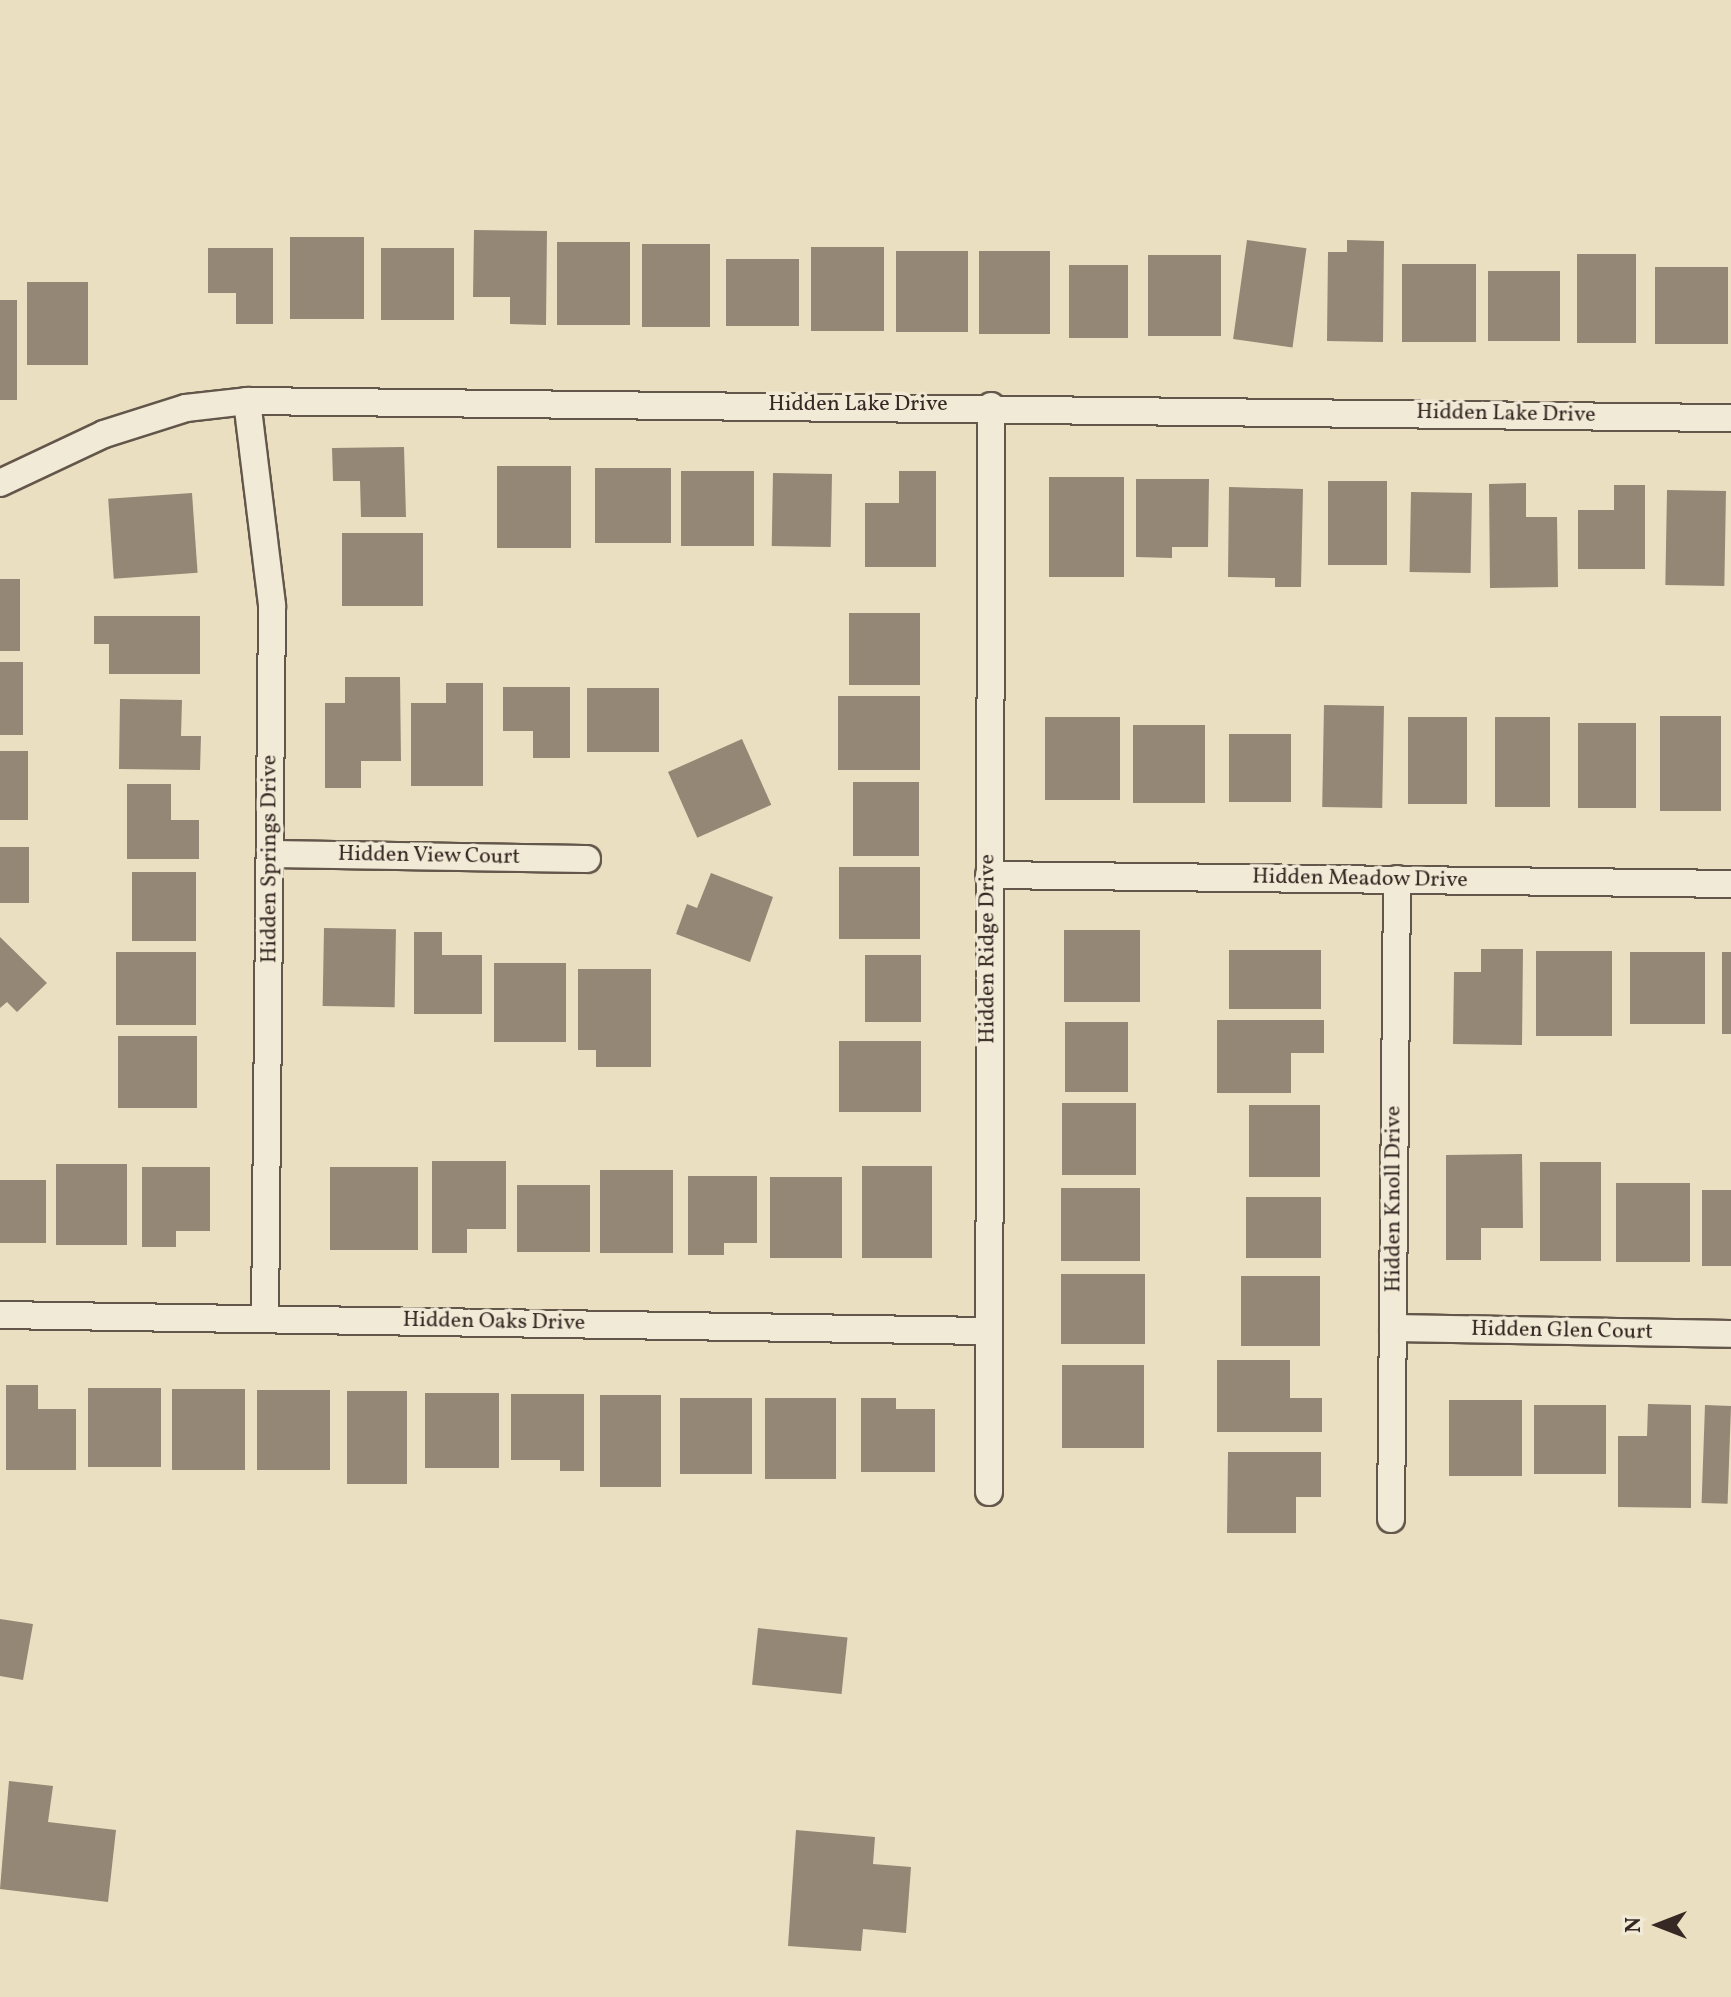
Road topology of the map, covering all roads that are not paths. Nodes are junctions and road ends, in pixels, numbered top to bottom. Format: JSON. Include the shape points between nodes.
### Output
{"nodes":[{"id":1,"x":247,"y":401,"type":"junction"},
{"id":2,"x":991,"y":406,"type":"junction"},
{"id":3,"x":1731,"y":418,"type":"edge"},
{"id":4,"x":0,"y":483,"type":"edge"},
{"id":5,"x":270,"y":854,"type":"junction"},
{"id":6,"x":587,"y":859,"type":"dead end"},
{"id":7,"x":989,"y":875,"type":"junction"},
{"id":8,"x":1397,"y":879,"type":"junction"},
{"id":9,"x":1731,"y":884,"type":"edge"},
{"id":10,"x":0,"y":1315,"type":"edge"},
{"id":11,"x":265,"y":1318,"type":"junction"},
{"id":12,"x":1393,"y":1328,"type":"junction"},
{"id":13,"x":988,"y":1331,"type":"junction"},
{"id":14,"x":1731,"y":1334,"type":"edge"},
{"id":15,"x":989,"y":1492,"type":"dead end"},
{"id":16,"x":1391,"y":1519,"type":"dead end"}],
"edges":[{"from":1,"to":2,"type":"street","name":"Hidden Lake Drive"},
{"from":1,"to":4,"type":"street","name":"Hidden Lake Drive","via":[[186,408],[104,434]]},
{"from":1,"to":5,"type":"street","name":"Hidden Springs Drive","via":[[272,605]]},
{"from":2,"to":3,"type":"street","name":"Hidden Lake Drive"},
{"from":2,"to":7,"type":"street","name":"Hidden Ridge Drive"},
{"from":5,"to":6,"type":"street","name":"Hidden View Court"},
{"from":5,"to":11,"type":"street","name":"Hidden Springs Drive"},
{"from":7,"to":8,"type":"street","name":"Hidden Meadow Drive"},
{"from":7,"to":13,"type":"street","name":"Hidden Ridge Drive"},
{"from":8,"to":9,"type":"street","name":"Hidden Meadow Drive"},
{"from":8,"to":12,"type":"street","name":"Hidden Knoll Drive"},
{"from":10,"to":11,"type":"street","name":"Hidden Oaks Drive"},
{"from":11,"to":13,"type":"street","name":"Hidden Oaks Drive"},
{"from":12,"to":14,"type":"street","name":"Hidden Glen Court"},
{"from":12,"to":16,"type":"street","name":"Hidden Knoll Drive"},
{"from":13,"to":15,"type":"street","name":"Hidden Ridge Drive"}]}
